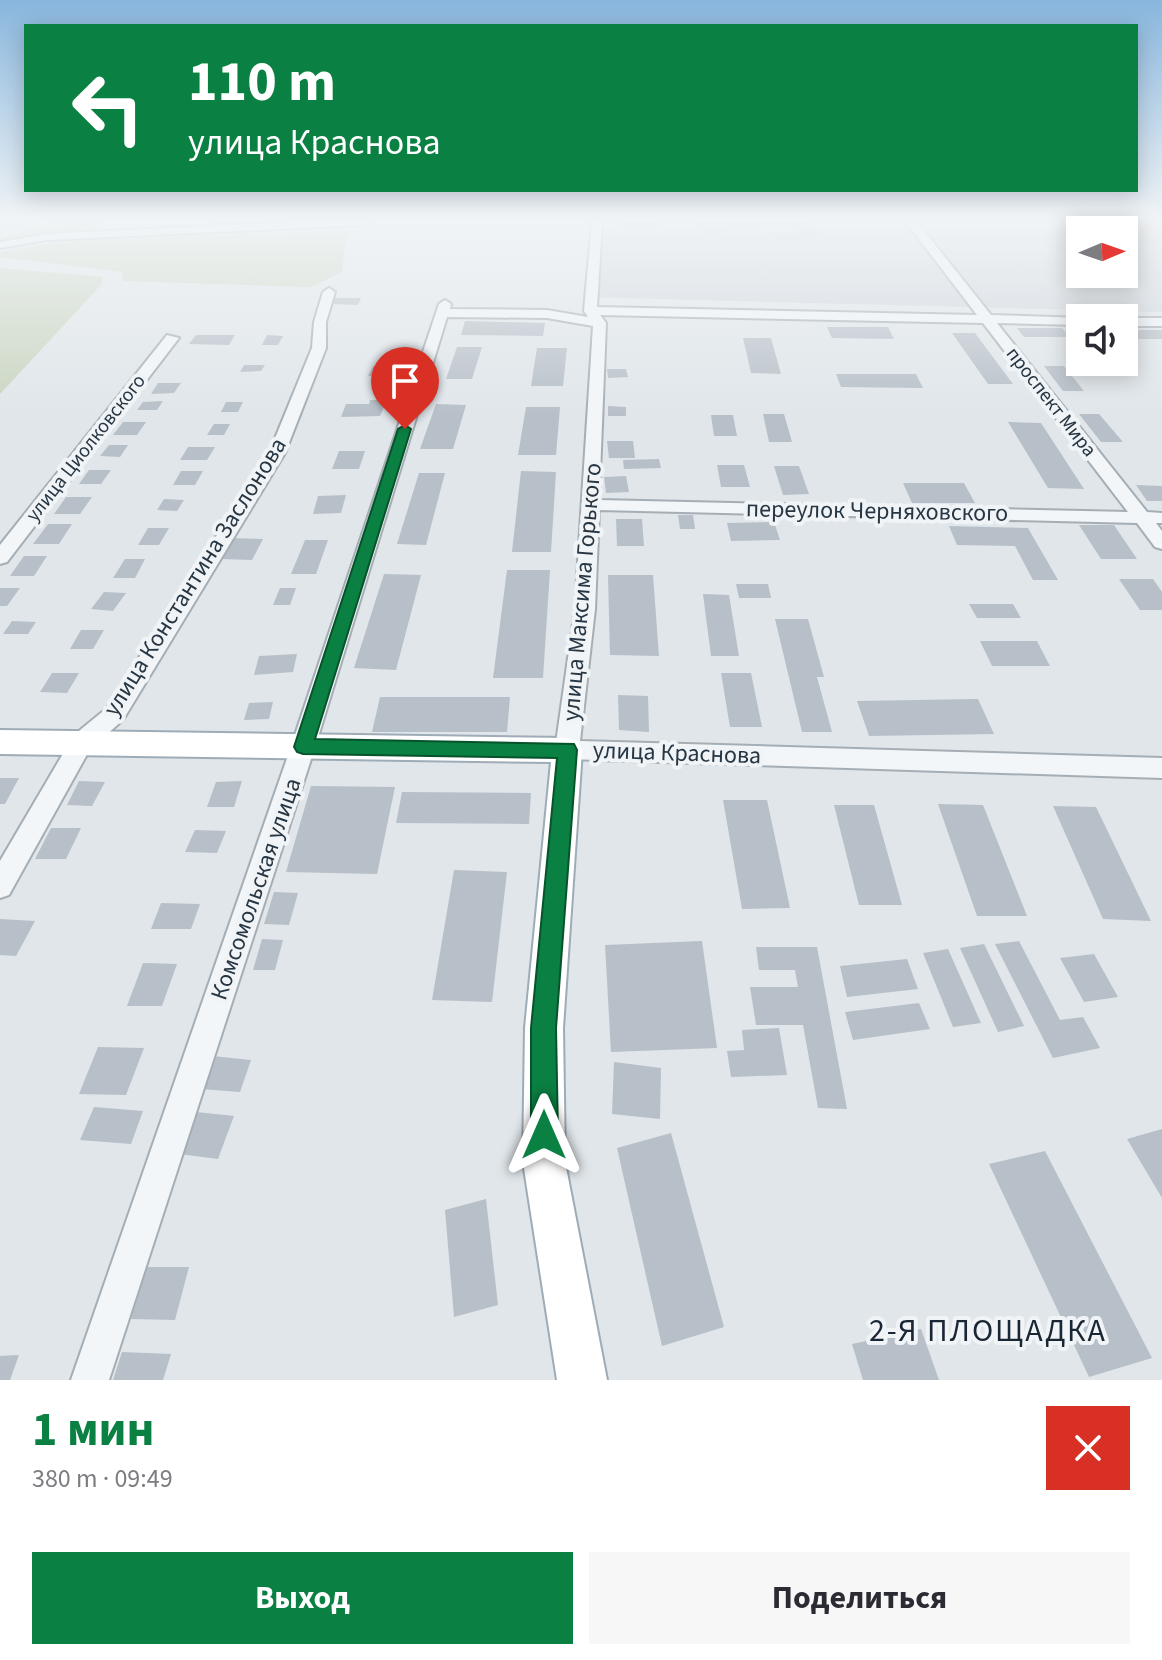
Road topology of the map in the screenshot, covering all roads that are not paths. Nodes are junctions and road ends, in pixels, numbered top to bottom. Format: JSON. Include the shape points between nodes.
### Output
{"nodes":[{"id":1,"x":594,"y":286,"type":"edge"},
{"id":2,"x":961,"y":286,"type":"edge"},
{"id":3,"x":329,"y":292,"type":"dead end"},
{"id":4,"x":595,"y":317,"type":"junction"},
{"id":5,"x":987,"y":320,"type":"junction"},
{"id":6,"x":1066,"y":321,"type":"edge"},
{"id":7,"x":1138,"y":322,"type":"edge"},
{"id":8,"x":1162,"y":322,"type":"edge"},
{"id":9,"x":172,"y":338,"type":"dead end"},
{"id":10,"x":592,"y":505,"type":"junction"},
{"id":11,"x":1142,"y":518,"type":"junction"},
{"id":12,"x":1162,"y":518,"type":"edge"},
{"id":13,"x":1162,"y":543,"type":"edge"},
{"id":14,"x":0,"y":558,"type":"edge"},
{"id":15,"x":0,"y":742,"type":"edge"},
{"id":16,"x":82,"y":742,"type":"junction"},
{"id":17,"x":303,"y":747,"type":"junction"},
{"id":18,"x":567,"y":750,"type":"junction"},
{"id":19,"x":1162,"y":768,"type":"edge"},
{"id":20,"x":0,"y":886,"type":"edge"},
{"id":21,"x":90,"y":1380,"type":"edge"},
{"id":22,"x":582,"y":1380,"type":"edge"}],
"edges":[{"from":1,"to":4,"type":"street","name":"улица Максима Горького"},
{"from":2,"to":5,"type":"street","name":"проспект Мира"},
{"from":3,"to":16,"type":"street","name":"улица Константина Заслонова","via":[[319,348],[277,453],[115,714]]},
{"from":4,"to":5,"type":"street"},
{"from":4,"to":10,"type":"street","name":"улица Максима Горького"},
{"from":4,"to":17,"type":"street","name":"Комсомольская улица","via":[[443,309]]},
{"from":5,"to":6,"type":"street"},
{"from":5,"to":11,"type":"street","name":"проспект Мира"},
{"from":7,"to":8,"type":"street"},
{"from":9,"to":14,"type":"street","name":"улица Циолковского"},
{"from":10,"to":11,"type":"street","name":"переулок Черняховского"},
{"from":10,"to":18,"type":"street","name":"улица Максима Горького"},
{"from":11,"to":12,"type":"street","name":"переулок Черняховского"},
{"from":11,"to":13,"type":"street","name":"проспект Мира"},
{"from":15,"to":16,"type":"main road","name":"улица Краснова"},
{"from":16,"to":17,"type":"main road","name":"улица Краснова"},
{"from":16,"to":20,"type":"street","name":"улица Константина Заслонова"},
{"from":17,"to":18,"type":"main road","name":"улица Краснова"},
{"from":17,"to":21,"type":"street","name":"Комсомольская улица"},
{"from":18,"to":19,"type":"street","name":"улица Краснова"},
{"from":18,"to":22,"type":"main road","name":"улица Максима Горького","via":[[544,1028],[544,1162]]}]}
